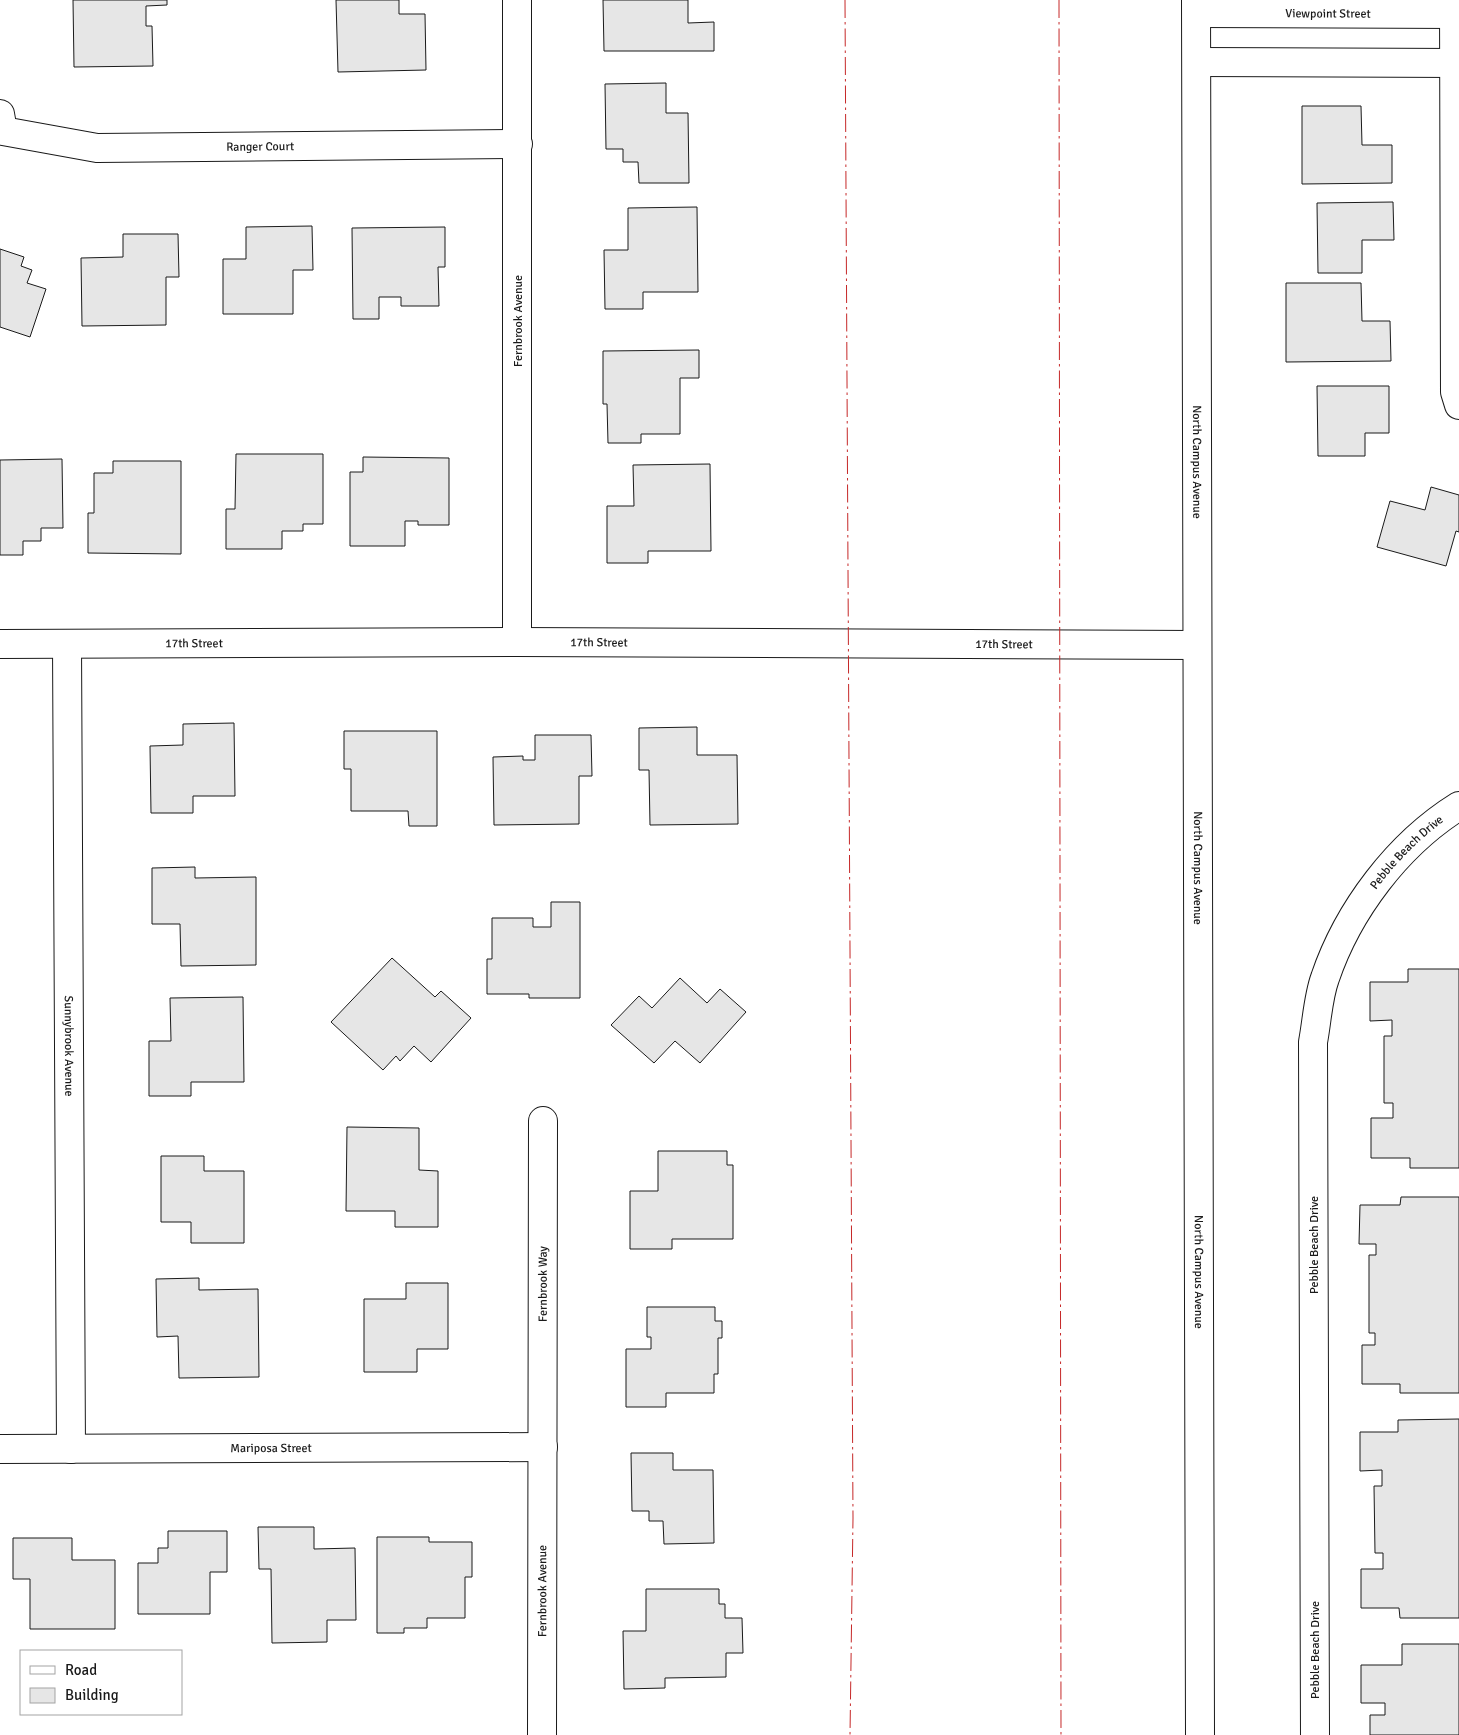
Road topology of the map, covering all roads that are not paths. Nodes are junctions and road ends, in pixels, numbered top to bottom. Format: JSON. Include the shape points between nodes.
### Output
{"nodes":[{"id":1,"x":517,"y":0,"type":"edge"},
{"id":2,"x":1196,"y":6,"type":"edge"},
{"id":3,"x":1456,"y":9,"type":"edge"},
{"id":4,"x":1456,"y":57,"type":"edge"},
{"id":5,"x":1196,"y":62,"type":"junction"},
{"id":6,"x":2,"y":122,"type":"edge"},
{"id":7,"x":518,"y":144,"type":"junction"},
{"id":8,"x":1459,"y":405,"type":"edge"},
{"id":9,"x":517,"y":642,"type":"junction"},
{"id":10,"x":0,"y":644,"type":"edge"},
{"id":11,"x":67,"y":644,"type":"junction"},
{"id":12,"x":1197,"y":645,"type":"junction"},
{"id":13,"x":1459,"y":806,"type":"edge"},
{"id":14,"x":543,"y":1121,"type":"dead end"},
{"id":15,"x":543,"y":1447,"type":"junction"},
{"id":16,"x":0,"y":1449,"type":"edge"},
{"id":17,"x":71,"y":1449,"type":"junction"},
{"id":18,"x":542,"y":1735,"type":"edge"},
{"id":19,"x":1200,"y":1735,"type":"edge"},
{"id":20,"x":1315,"y":1735,"type":"edge"}],
"edges":[{"from":1,"to":7,"type":"street","name":"Fernbrook Avenue"},
{"from":2,"to":3,"type":"street","name":"Viewpoint Street"},
{"from":2,"to":5,"type":"street","name":"North Campus Avenue"},
{"from":3,"to":4,"type":"street"},
{"from":4,"to":5,"type":"street"},
{"from":4,"to":8,"type":"street","via":[[1455,392]]},
{"from":5,"to":12,"type":"street","name":"North Campus Avenue"},
{"from":6,"to":7,"type":"street","name":"Ranger Court","via":[[98,148]]},
{"from":7,"to":9,"type":"street","name":"Fernbrook Avenue"},
{"from":9,"to":11,"type":"street","name":"17th Street"},
{"from":9,"to":12,"type":"street","name":"17th Street"},
{"from":10,"to":11,"type":"street","name":"17th Street"},
{"from":11,"to":17,"type":"street","name":"Sunnybrook Avenue"},
{"from":12,"to":19,"type":"street","name":"North Campus Avenue"},
{"from":13,"to":20,"type":"street","name":"Pebble Beach Drive","via":[[1441,817],[1388,867],[1345,930],[1324,979],[1313,1042]]},
{"from":14,"to":15,"type":"street","name":"Fernbrook Way"},
{"from":15,"to":17,"type":"street","name":"Mariposa Street"},
{"from":15,"to":18,"type":"street","name":"Fernbrook Avenue"},
{"from":16,"to":17,"type":"street","name":"Mariposa Street"}]}
